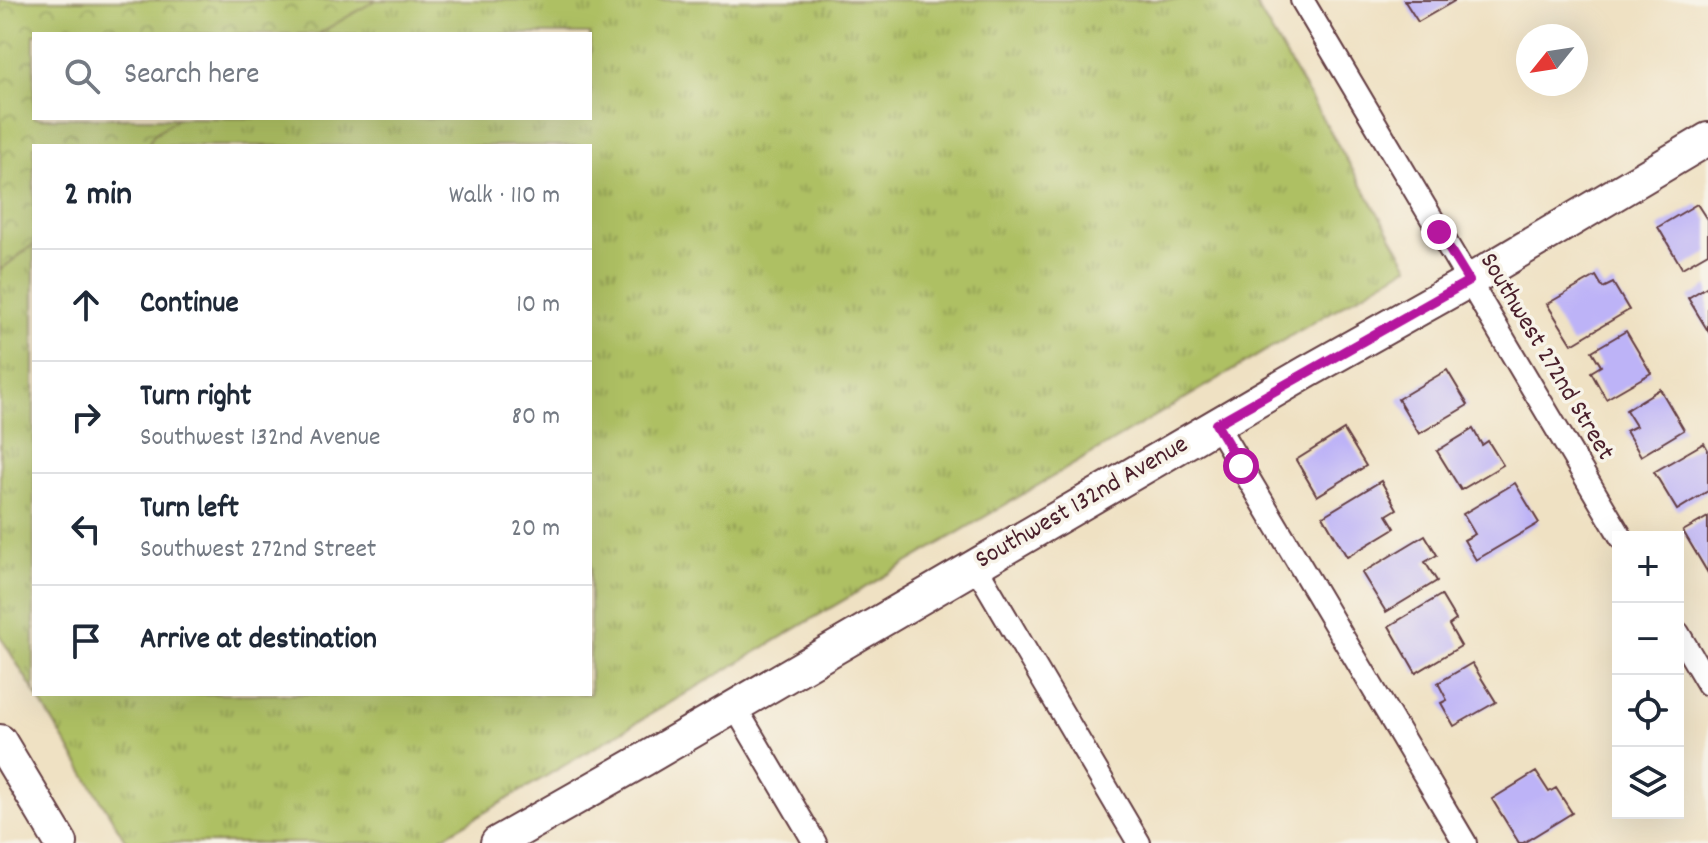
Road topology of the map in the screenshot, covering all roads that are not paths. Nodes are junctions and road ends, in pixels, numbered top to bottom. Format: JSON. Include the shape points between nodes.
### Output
{"nodes":[{"id":1,"x":1302,"y":0,"type":"edge"},
{"id":2,"x":1708,"y":139,"type":"edge"},
{"id":3,"x":1469,"y":281,"type":"junction"},
{"id":4,"x":1216,"y":424,"type":"junction"},
{"id":5,"x":1617,"y":531,"type":"edge"},
{"id":6,"x":975,"y":565,"type":"junction"},
{"id":7,"x":1684,"y":643,"type":"edge"},
{"id":8,"x":1708,"y":684,"type":"edge"},
{"id":9,"x":735,"y":707,"type":"junction"},
{"id":10,"x":0,"y":741,"type":"edge"},
{"id":11,"x":61,"y":843,"type":"edge"},
{"id":12,"x":499,"y":843,"type":"edge"},
{"id":13,"x":815,"y":843,"type":"edge"},
{"id":14,"x":1139,"y":843,"type":"edge"},
{"id":15,"x":1465,"y":843,"type":"edge"}],
"edges":[{"from":1,"to":3,"type":"street","name":"Southwest 272nd Street"},
{"from":2,"to":3,"type":"street","name":"Southwest 132nd Avenue"},
{"from":3,"to":4,"type":"street","name":"Southwest 132nd Avenue"},
{"from":3,"to":5,"type":"street","name":"Southwest 272nd Street"},
{"from":4,"to":6,"type":"street","name":"Southwest 132nd Avenue"},
{"from":4,"to":15,"type":"street"},
{"from":6,"to":9,"type":"street","name":"Southwest 132nd Avenue"},
{"from":6,"to":14,"type":"street"},
{"from":7,"to":8,"type":"street"},
{"from":9,"to":12,"type":"street","name":"Southwest 132nd Avenue"},
{"from":9,"to":13,"type":"street"},
{"from":10,"to":11,"type":"street"}]}
